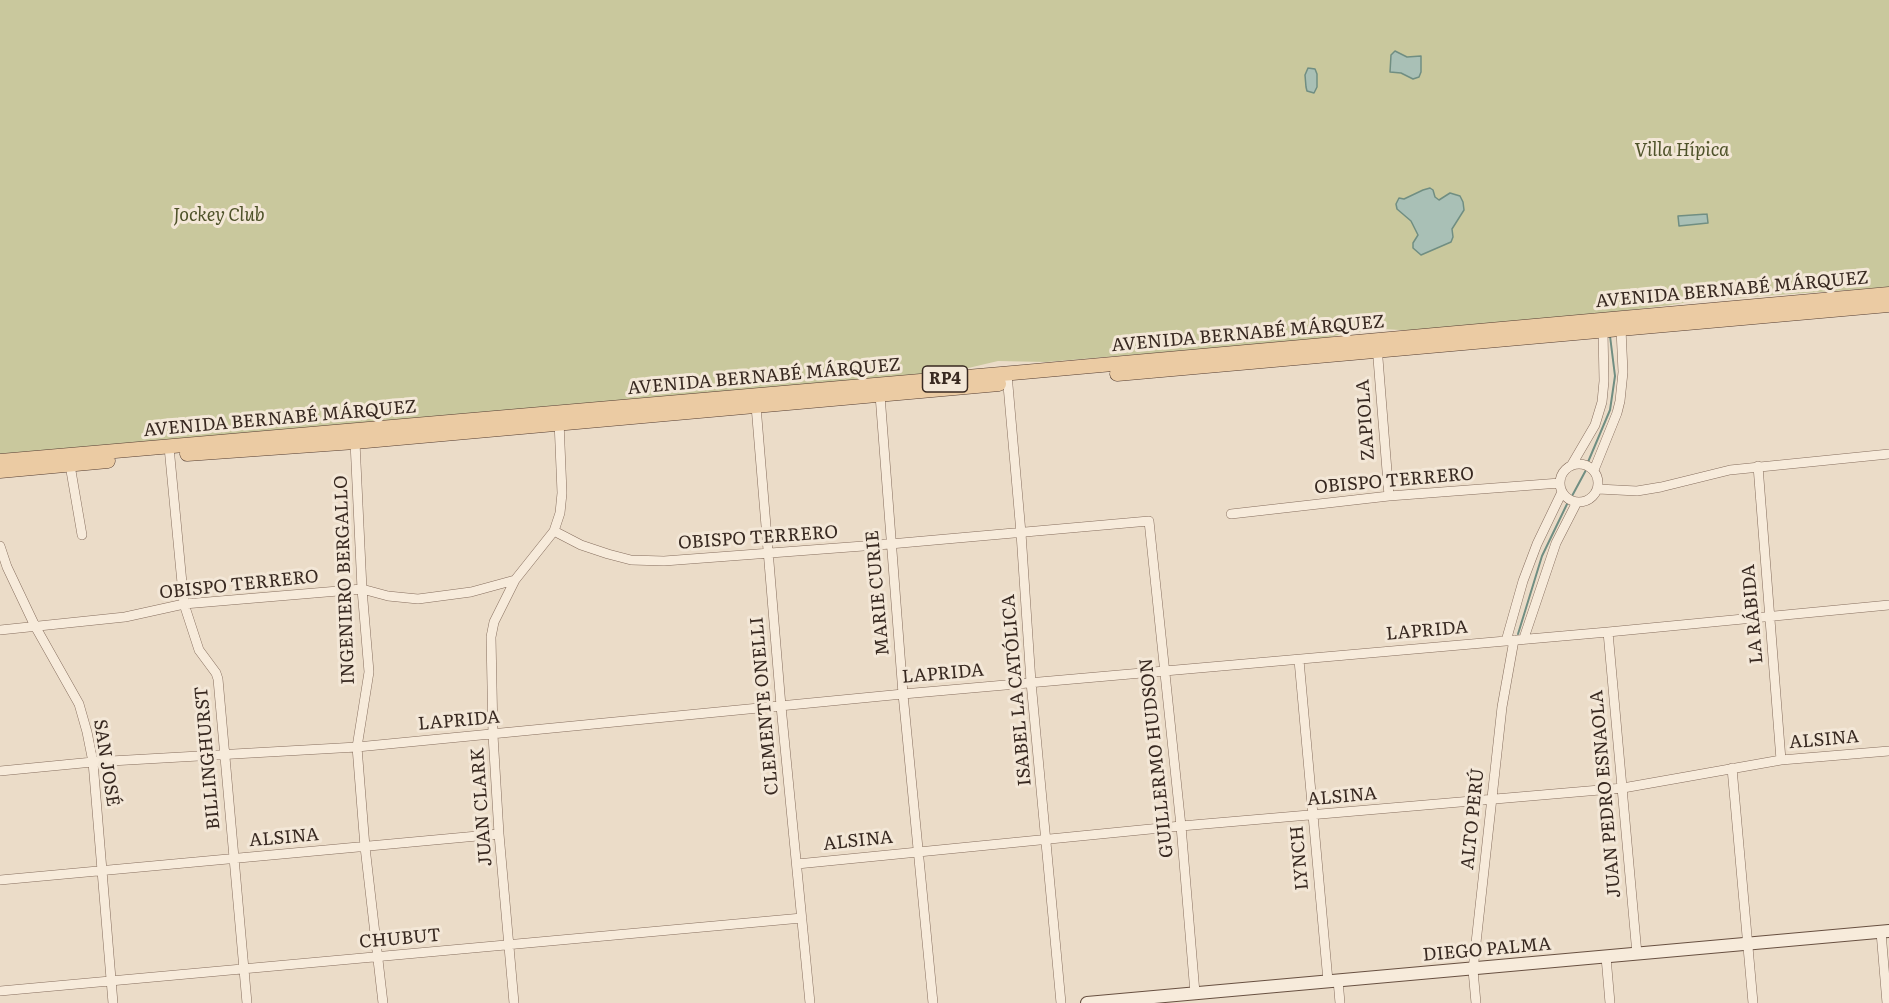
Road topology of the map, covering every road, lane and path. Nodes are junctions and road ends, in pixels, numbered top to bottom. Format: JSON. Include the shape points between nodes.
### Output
{"nodes":[{"id":1,"x":1889,"y":294,"type":"edge"},
{"id":2,"x":1889,"y":304,"type":"edge"},
{"id":3,"x":1622,"y":329,"type":"junction"},
{"id":4,"x":1603,"y":331,"type":"junction"},
{"id":5,"x":1377,"y":346,"type":"junction"},
{"id":6,"x":1007,"y":379,"type":"junction"},
{"id":7,"x":880,"y":395,"type":"junction"},
{"id":8,"x":756,"y":406,"type":"junction"},
{"id":9,"x":559,"y":418,"type":"junction"},
{"id":10,"x":355,"y":442,"type":"junction"},
{"id":11,"x":169,"y":451,"type":"junction"},
{"id":12,"x":1889,"y":454,"type":"edge"},
{"id":13,"x":0,"y":461,"type":"edge"},
{"id":14,"x":70,"y":465,"type":"junction"},
{"id":15,"x":1571,"y":466,"type":"junction"},
{"id":16,"x":1758,"y":466,"type":"junction"},
{"id":17,"x":1594,"y":470,"type":"junction"},
{"id":18,"x":0,"y":471,"type":"edge"},
{"id":19,"x":1561,"y":487,"type":"junction"},
{"id":20,"x":1598,"y":489,"type":"junction"},
{"id":21,"x":1389,"y":496,"type":"junction"},
{"id":22,"x":1576,"y":502,"type":"junction"},
{"id":23,"x":1231,"y":514,"type":"dead end"},
{"id":24,"x":1149,"y":521,"type":"joint"},
{"id":25,"x":554,"y":531,"type":"junction"},
{"id":26,"x":1021,"y":533,"type":"junction"},
{"id":27,"x":82,"y":535,"type":"dead end"},
{"id":28,"x":890,"y":544,"type":"junction"},
{"id":29,"x":0,"y":546,"type":"edge"},
{"id":30,"x":768,"y":554,"type":"junction"},
{"id":31,"x":515,"y":580,"type":"junction"},
{"id":32,"x":362,"y":589,"type":"junction"},
{"id":33,"x":184,"y":604,"type":"junction"},
{"id":34,"x":1889,"y":605,"type":"edge"},
{"id":35,"x":1770,"y":616,"type":"junction"},
{"id":36,"x":35,"y":626,"type":"junction"},
{"id":37,"x":0,"y":630,"type":"edge"},
{"id":38,"x":1608,"y":632,"type":"junction"},
{"id":39,"x":1524,"y":638,"type":"junction"},
{"id":40,"x":1510,"y":640,"type":"junction"},
{"id":41,"x":1299,"y":660,"type":"junction"},
{"id":42,"x":1165,"y":671,"type":"junction"},
{"id":43,"x":1031,"y":682,"type":"junction"},
{"id":44,"x":903,"y":694,"type":"junction"},
{"id":45,"x":781,"y":706,"type":"junction"},
{"id":46,"x":493,"y":735,"type":"junction"},
{"id":47,"x":357,"y":747,"type":"junction"},
{"id":48,"x":1889,"y":751,"type":"edge"},
{"id":49,"x":225,"y":755,"type":"junction"},
{"id":50,"x":1781,"y":760,"type":"junction"},
{"id":51,"x":93,"y":762,"type":"junction"},
{"id":52,"x":1732,"y":768,"type":"junction"},
{"id":53,"x":0,"y":771,"type":"edge"},
{"id":54,"x":1623,"y":788,"type":"junction"},
{"id":55,"x":1492,"y":800,"type":"junction"},
{"id":56,"x":1313,"y":816,"type":"junction"},
{"id":57,"x":1181,"y":826,"type":"junction"},
{"id":58,"x":499,"y":834,"type":"junction"},
{"id":59,"x":1046,"y":839,"type":"junction"},
{"id":60,"x":365,"y":847,"type":"junction"},
{"id":61,"x":918,"y":851,"type":"junction"},
{"id":62,"x":234,"y":859,"type":"junction"},
{"id":63,"x":797,"y":864,"type":"junction"},
{"id":64,"x":102,"y":872,"type":"junction"},
{"id":65,"x":0,"y":880,"type":"edge"},
{"id":66,"x":802,"y":918,"type":"junction"},
{"id":67,"x":1885,"y":932,"type":"edge"},
{"id":68,"x":509,"y":945,"type":"junction"},
{"id":69,"x":1748,"y":945,"type":"junction"},
{"id":70,"x":1637,"y":954,"type":"junction"},
{"id":71,"x":378,"y":957,"type":"junction"},
{"id":72,"x":1606,"y":957,"type":"junction"},
{"id":73,"x":245,"y":970,"type":"junction"},
{"id":74,"x":1473,"y":970,"type":"junction"},
{"id":75,"x":1333,"y":981,"type":"junction"},
{"id":76,"x":112,"y":982,"type":"junction"},
{"id":77,"x":0,"y":991,"type":"edge"},
{"id":78,"x":1190,"y":997,"type":"edge"},
{"id":79,"x":113,"y":1003,"type":"edge"},
{"id":80,"x":247,"y":1003,"type":"edge"},
{"id":81,"x":383,"y":1003,"type":"edge"},
{"id":82,"x":514,"y":1003,"type":"edge"},
{"id":83,"x":810,"y":1003,"type":"edge"},
{"id":84,"x":933,"y":1003,"type":"edge"},
{"id":85,"x":1061,"y":1003,"type":"edge"},
{"id":86,"x":1087,"y":1003,"type":"edge"},
{"id":87,"x":1340,"y":1003,"type":"edge"},
{"id":88,"x":1476,"y":1003,"type":"edge"},
{"id":89,"x":1610,"y":1003,"type":"edge"},
{"id":90,"x":1753,"y":1003,"type":"edge"},
{"id":91,"x":1887,"y":1003,"type":"edge"}],
"edges":[{"from":1,"to":5,"type":"main road","name":"AVENIDA BERNABÉ MÁRQUEZ","number":"RP4"},
{"from":2,"to":3,"type":"main road","name":"AVENIDA BERNABÉ MÁRQUEZ","number":"RP4"},
{"from":3,"to":4,"type":"main road","name":"AVENIDA BERNABÉ MÁRQUEZ","number":"RP4"},
{"from":3,"to":17,"type":"street","via":[[1620,401]]},
{"from":4,"to":5,"type":"main road","name":"AVENIDA BERNABÉ MÁRQUEZ","number":"RP4"},
{"from":4,"to":15,"type":"street","via":[[1602,402]]},
{"from":5,"to":6,"type":"main road","name":"AVENIDA BERNABÉ MÁRQUEZ","number":"RP4"},
{"from":5,"to":21,"type":"street","name":"ZAPIOLA"},
{"from":6,"to":7,"type":"main road","name":"AVENIDA BERNABÉ MÁRQUEZ","number":"RP4"},
{"from":6,"to":9,"type":"main road","name":"AVENIDA BERNABÉ MÁRQUEZ","number":"RP4"},
{"from":6,"to":26,"type":"street","name":"ISABEL LA CATÓLICA"},
{"from":7,"to":8,"type":"main road","name":"AVENIDA BERNABÉ MÁRQUEZ","number":"RP4"},
{"from":7,"to":28,"type":"street","name":"MARIE CURIE"},
{"from":8,"to":9,"type":"main road","name":"AVENIDA BERNABÉ MÁRQUEZ","number":"RP4"},
{"from":8,"to":30,"type":"street","name":"CLEMENTE ONELLI"},
{"from":9,"to":10,"type":"main road","name":"AVENIDA BERNABÉ MÁRQUEZ","number":"RP4"},
{"from":9,"to":11,"type":"main road","name":"AVENIDA BERNABÉ MÁRQUEZ","number":"RP4"},
{"from":9,"to":25,"type":"street","name":"JUAN CLARK","via":[[562,493]]},
{"from":10,"to":11,"type":"main road","name":"AVENIDA BERNABÉ MÁRQUEZ","number":"RP4"},
{"from":10,"to":32,"type":"street","name":"INGENIERO BERGALLO"},
{"from":11,"to":13,"type":"main road","name":"AVENIDA BERNABÉ MÁRQUEZ","number":"RP4"},
{"from":11,"to":14,"type":"main road","name":"AVENIDA BERNABÉ MÁRQUEZ","number":"RP4"},
{"from":11,"to":33,"type":"street","name":"BILLINGHURST"},
{"from":12,"to":16,"type":"street"},
{"from":14,"to":18,"type":"main road","name":"AVENIDA BERNABÉ MÁRQUEZ","number":"RP4"},
{"from":14,"to":27,"type":"street"},
{"from":15,"to":17,"type":"street","via":[[1583,464]]},
{"from":15,"to":19,"type":"street","via":[[1563,473]]},
{"from":16,"to":20,"type":"street","via":[[1661,488]]},
{"from":16,"to":35,"type":"street","name":"LA RÁBIDA"},
{"from":17,"to":20,"type":"street"},
{"from":19,"to":21,"type":"street","name":"OBISPO TERRERO"},
{"from":19,"to":22,"type":"street","via":[[1566,497]]},
{"from":19,"to":40,"type":"street","name":"ALTO PERÚ","via":[[1537,544]]},
{"from":20,"to":22,"type":"street","via":[[1592,498]]},
{"from":21,"to":23,"type":"street","name":"OBISPO TERRERO"},
{"from":22,"to":39,"type":"street","via":[[1556,543]]},
{"from":24,"to":26,"type":"street","name":"OBISPO TERRERO"},
{"from":24,"to":42,"type":"street","name":"GUILLERMO HUDSON"},
{"from":25,"to":30,"type":"street","name":"OBISPO TERRERO","via":[[581,545],[631,560]]},
{"from":25,"to":31,"type":"street","name":"JUAN CLARK"},
{"from":26,"to":28,"type":"street","name":"OBISPO TERRERO"},
{"from":26,"to":43,"type":"street","name":"ISABEL LA CATÓLICA"},
{"from":28,"to":30,"type":"street","name":"OBISPO TERRERO"},
{"from":28,"to":44,"type":"street","name":"MARIE CURIE"},
{"from":29,"to":36,"type":"street","name":"SAN JOSÉ"},
{"from":30,"to":45,"type":"street","name":"CLEMENTE ONELLI"},
{"from":31,"to":32,"type":"street","name":"OBISPO TERRERO","via":[[471,592],[418,599]]},
{"from":31,"to":46,"type":"street","name":"JUAN CLARK","via":[[494,622],[491,637]]},
{"from":32,"to":33,"type":"street","name":"OBISPO TERRERO"},
{"from":32,"to":47,"type":"street","name":"INGENIERO BERGALLO","via":[[369,672]]},
{"from":33,"to":36,"type":"street","name":"OBISPO TERRERO","via":[[125,617]]},
{"from":33,"to":49,"type":"street","name":"BILLINGHURST","via":[[199,650],[219,679]]},
{"from":34,"to":35,"type":"street","name":"LAPRIDA"},
{"from":35,"to":38,"type":"street","name":"LAPRIDA"},
{"from":35,"to":50,"type":"street","name":"LA RÁBIDA"},
{"from":36,"to":37,"type":"street","name":"OBISPO TERRERO"},
{"from":36,"to":51,"type":"street","name":"SAN JOSÉ","via":[[79,704]]},
{"from":38,"to":39,"type":"street","name":"LAPRIDA"},
{"from":38,"to":54,"type":"street","name":"JUAN PEDRO ESNAOLA"},
{"from":39,"to":40,"type":"street","name":"LAPRIDA"},
{"from":40,"to":41,"type":"street","name":"LAPRIDA"},
{"from":40,"to":55,"type":"street","name":"ALTO PERÚ"},
{"from":41,"to":42,"type":"street","name":"LAPRIDA"},
{"from":41,"to":56,"type":"street","name":"LYNCH"},
{"from":42,"to":43,"type":"street","name":"LAPRIDA"},
{"from":42,"to":57,"type":"street","name":"GUILLERMO HUDSON"},
{"from":43,"to":44,"type":"street","name":"LAPRIDA"},
{"from":43,"to":59,"type":"street","name":"ISABEL LA CATÓLICA"},
{"from":44,"to":45,"type":"street","name":"LAPRIDA"},
{"from":44,"to":61,"type":"street","name":"MARIE CURIE"},
{"from":45,"to":46,"type":"street","name":"LAPRIDA"},
{"from":45,"to":63,"type":"street","name":"CLEMENTE ONELLI"},
{"from":46,"to":47,"type":"street","name":"LAPRIDA"},
{"from":46,"to":58,"type":"street","name":"JUAN CLARK"},
{"from":47,"to":49,"type":"street","name":"LAPRIDA"},
{"from":47,"to":60,"type":"street","name":"INGENIERO BERGALLO"},
{"from":48,"to":50,"type":"street","name":"ALSINA"},
{"from":49,"to":51,"type":"street","name":"LAPRIDA"},
{"from":49,"to":62,"type":"street","name":"BILLINGHURST"},
{"from":50,"to":52,"type":"street","name":"ALSINA"},
{"from":51,"to":53,"type":"street","name":"LAPRIDA"},
{"from":51,"to":64,"type":"street","name":"SAN JOSÉ"},
{"from":52,"to":54,"type":"street","name":"ALSINA"},
{"from":52,"to":69,"type":"street"},
{"from":54,"to":55,"type":"street","name":"ALSINA"},
{"from":54,"to":70,"type":"street","name":"JUAN PEDRO ESNAOLA"},
{"from":55,"to":56,"type":"street","name":"ALSINA"},
{"from":55,"to":74,"type":"street","name":"ALTO PERÚ"},
{"from":56,"to":57,"type":"street","name":"ALSINA"},
{"from":56,"to":75,"type":"street","name":"LYNCH"},
{"from":57,"to":59,"type":"street","name":"ALSINA"},
{"from":57,"to":78,"type":"street","name":"GUILLERMO HUDSON"},
{"from":58,"to":60,"type":"street","name":"ALSINA"},
{"from":58,"to":68,"type":"street","name":"JUAN CLARK"},
{"from":59,"to":61,"type":"street","name":"ALSINA"},
{"from":59,"to":85,"type":"street","name":"ISABEL LA CATÓLICA"},
{"from":60,"to":62,"type":"street","name":"ALSINA"},
{"from":60,"to":71,"type":"street","name":"INGENIERO BERGALLO"},
{"from":61,"to":63,"type":"street","name":"ALSINA"},
{"from":61,"to":84,"type":"street","name":"MARIE CURIE"},
{"from":62,"to":64,"type":"street","name":"ALSINA"},
{"from":62,"to":73,"type":"street","name":"BILLINGHURST"},
{"from":63,"to":66,"type":"street","name":"CLEMENTE ONELLI"},
{"from":64,"to":65,"type":"street","name":"ALSINA"},
{"from":64,"to":76,"type":"street","name":"SAN JOSÉ"},
{"from":66,"to":68,"type":"street","name":"CHUBUT"},
{"from":66,"to":83,"type":"street","name":"CLEMENTE ONELLI"},
{"from":67,"to":69,"type":"main road","name":"DIEGO PALMA"},
{"from":67,"to":91,"type":"street"},
{"from":68,"to":71,"type":"street","name":"CHUBUT"},
{"from":68,"to":82,"type":"street","name":"JUAN CLARK"},
{"from":69,"to":70,"type":"main road","name":"DIEGO PALMA"},
{"from":69,"to":90,"type":"street"},
{"from":70,"to":72,"type":"main road","name":"DIEGO PALMA"},
{"from":71,"to":73,"type":"street","name":"CHUBUT"},
{"from":71,"to":81,"type":"street","name":"INGENIERO BERGALLO"},
{"from":72,"to":74,"type":"main road","name":"DIEGO PALMA"},
{"from":72,"to":89,"type":"street"},
{"from":73,"to":76,"type":"street","name":"CHUBUT"},
{"from":73,"to":80,"type":"street","name":"BILLINGHURST"},
{"from":74,"to":75,"type":"main road","name":"DIEGO PALMA"},
{"from":74,"to":88,"type":"street","name":"ALTO PERÚ"},
{"from":75,"to":78,"type":"main road","name":"DIEGO PALMA"},
{"from":75,"to":87,"type":"street","name":"LYNCH"},
{"from":76,"to":77,"type":"street","name":"CHUBUT"},
{"from":76,"to":79,"type":"street","name":"SAN JOSÉ"},
{"from":78,"to":86,"type":"main road","name":"DIEGO PALMA"}]}
